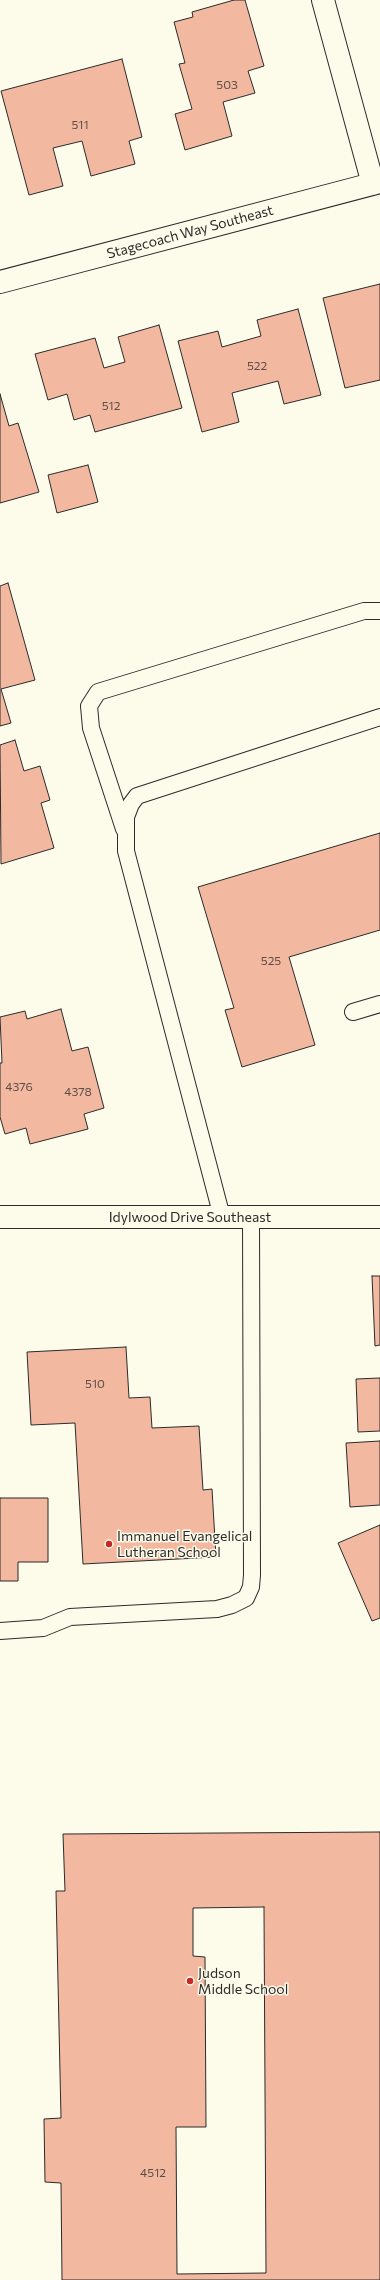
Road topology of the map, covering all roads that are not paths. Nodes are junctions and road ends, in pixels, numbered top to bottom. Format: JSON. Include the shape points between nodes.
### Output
{"nodes":[{"id":1,"x":323,"y":0,"type":"edge"},
{"id":2,"x":376,"y":183,"type":"edge"},
{"id":3,"x":0,"y":282,"type":"edge"},
{"id":4,"x":380,"y":611,"type":"edge"},
{"id":5,"x":380,"y":718,"type":"edge"},
{"id":6,"x":125,"y":834,"type":"junction"},
{"id":7,"x":380,"y":1004,"type":"edge"},
{"id":8,"x":353,"y":1012,"type":"dead end"},
{"id":9,"x":0,"y":1217,"type":"edge"},
{"id":10,"x":222,"y":1217,"type":"junction"},
{"id":11,"x":251,"y":1217,"type":"junction"},
{"id":12,"x":380,"y":1217,"type":"edge"},
{"id":13,"x":0,"y":1632,"type":"edge"}],
"edges":[{"from":1,"to":2,"type":"street"},
{"from":2,"to":3,"type":"street","name":"Stagecoach Way Southeast"},
{"from":4,"to":6,"type":"lane","via":[[364,611],[98,692],[89,706],[91,728]]},
{"from":5,"to":6,"type":"lane","via":[[137,796],[126,817]]},
{"from":6,"to":10,"type":"lane","via":[[126,851]]},
{"from":7,"to":8,"type":"lane"},
{"from":9,"to":10,"type":"street","name":"Idylwood Drive Southeast"},
{"from":10,"to":11,"type":"street","name":"Idylwood Drive Southeast"},
{"from":11,"to":12,"type":"street","name":"Idylwood Drive Southeast"},
{"from":11,"to":13,"type":"lane","via":[[252,1574],[251,1587],[246,1598],[217,1609],[70,1617],[43,1628]]}]}
